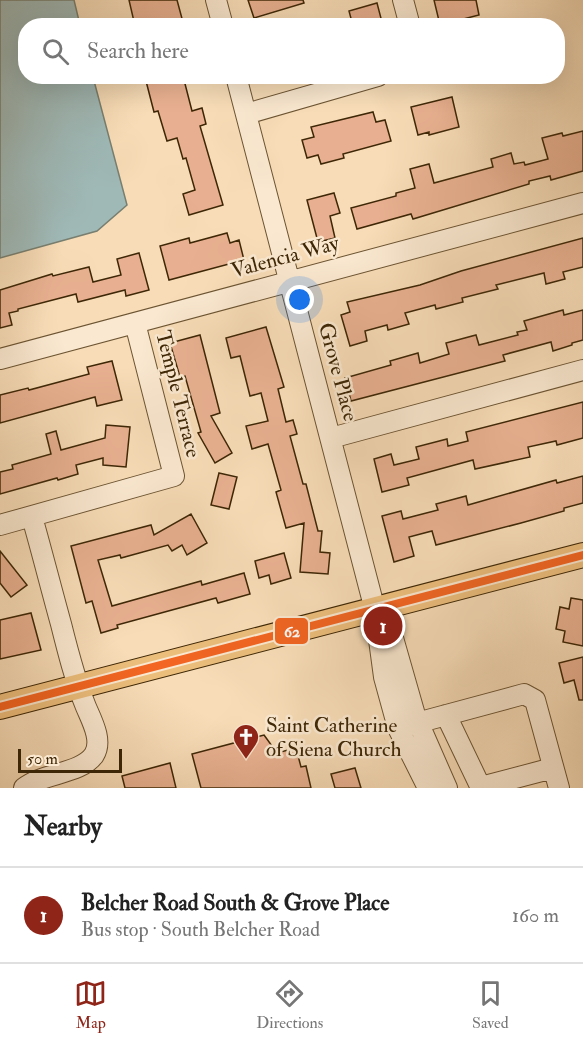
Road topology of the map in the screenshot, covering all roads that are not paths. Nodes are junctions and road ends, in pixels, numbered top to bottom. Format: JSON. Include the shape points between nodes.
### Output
{"nodes":[{"id":1,"x":216,"y":0,"type":"edge"},
{"id":2,"x":403,"y":0,"type":"edge"},
{"id":3,"x":221,"y":18,"type":"edge"},
{"id":4,"x":408,"y":18,"type":"edge"},
{"id":5,"x":238,"y":84,"type":"edge"},
{"id":6,"x":350,"y":84,"type":"edge"},
{"id":7,"x":246,"y":114,"type":"junction"},
{"id":8,"x":583,"y":203,"type":"edge"},
{"id":9,"x":289,"y":281,"type":"junction"},
{"id":10,"x":135,"y":323,"type":"junction"},
{"id":11,"x":0,"y":359,"type":"edge"},
{"id":12,"x":583,"y":370,"type":"edge"},
{"id":13,"x":331,"y":438,"type":"junction"},
{"id":14,"x":32,"y":517,"type":"junction"},
{"id":15,"x":0,"y":525,"type":"edge"},
{"id":16,"x":583,"y":555,"type":"edge"},
{"id":17,"x":375,"y":610,"type":"junction"},
{"id":18,"x":78,"y":686,"type":"junction"},
{"id":19,"x":0,"y":707,"type":"edge"},
{"id":20,"x":446,"y":715,"type":"junction"},
{"id":21,"x":418,"y":723,"type":"junction"},
{"id":22,"x":398,"y":728,"type":"junction"},
{"id":23,"x":553,"y":768,"type":"junction"},
{"id":24,"x":481,"y":787,"type":"edge"},
{"id":25,"x":24,"y":788,"type":"edge"},
{"id":26,"x":428,"y":788,"type":"edge"},
{"id":27,"x":447,"y":788,"type":"edge"},
{"id":28,"x":559,"y":788,"type":"edge"}],
"edges":[{"from":1,"to":3,"type":"street"},
{"from":2,"to":4,"type":"street"},
{"from":5,"to":7,"type":"street","name":"Grove Place"},
{"from":6,"to":7,"type":"street"},
{"from":7,"to":9,"type":"street","name":"Grove Place"},
{"from":8,"to":9,"type":"street","name":"Valencia Way"},
{"from":9,"to":10,"type":"street","name":"Valencia Way"},
{"from":9,"to":13,"type":"street","name":"Grove Place"},
{"from":10,"to":11,"type":"street","name":"Valencia Way"},
{"from":10,"to":14,"type":"street","name":"Temple Terrace","via":[[174,476]]},
{"from":12,"to":13,"type":"street"},
{"from":13,"to":17,"type":"street","name":"Grove Place"},
{"from":14,"to":15,"type":"street","name":"Temple Terrace"},
{"from":14,"to":18,"type":"street"},
{"from":16,"to":17,"type":"main road"},
{"from":17,"to":18,"type":"main road"},
{"from":17,"to":21,"type":"street","via":[[393,638]]},
{"from":17,"to":22,"type":"street","via":[[384,677]]},
{"from":18,"to":19,"type":"main road"},
{"from":18,"to":25,"type":"street","via":[[97,735],[95,754],[77,767]]},
{"from":20,"to":21,"type":"street"},
{"from":20,"to":23,"type":"street","via":[[524,694],[535,700]]},
{"from":20,"to":24,"type":"street"},
{"from":21,"to":22,"type":"street"},
{"from":21,"to":27,"type":"street"},
{"from":22,"to":26,"type":"street"},
{"from":23,"to":24,"type":"street"},
{"from":23,"to":28,"type":"street"}]}
